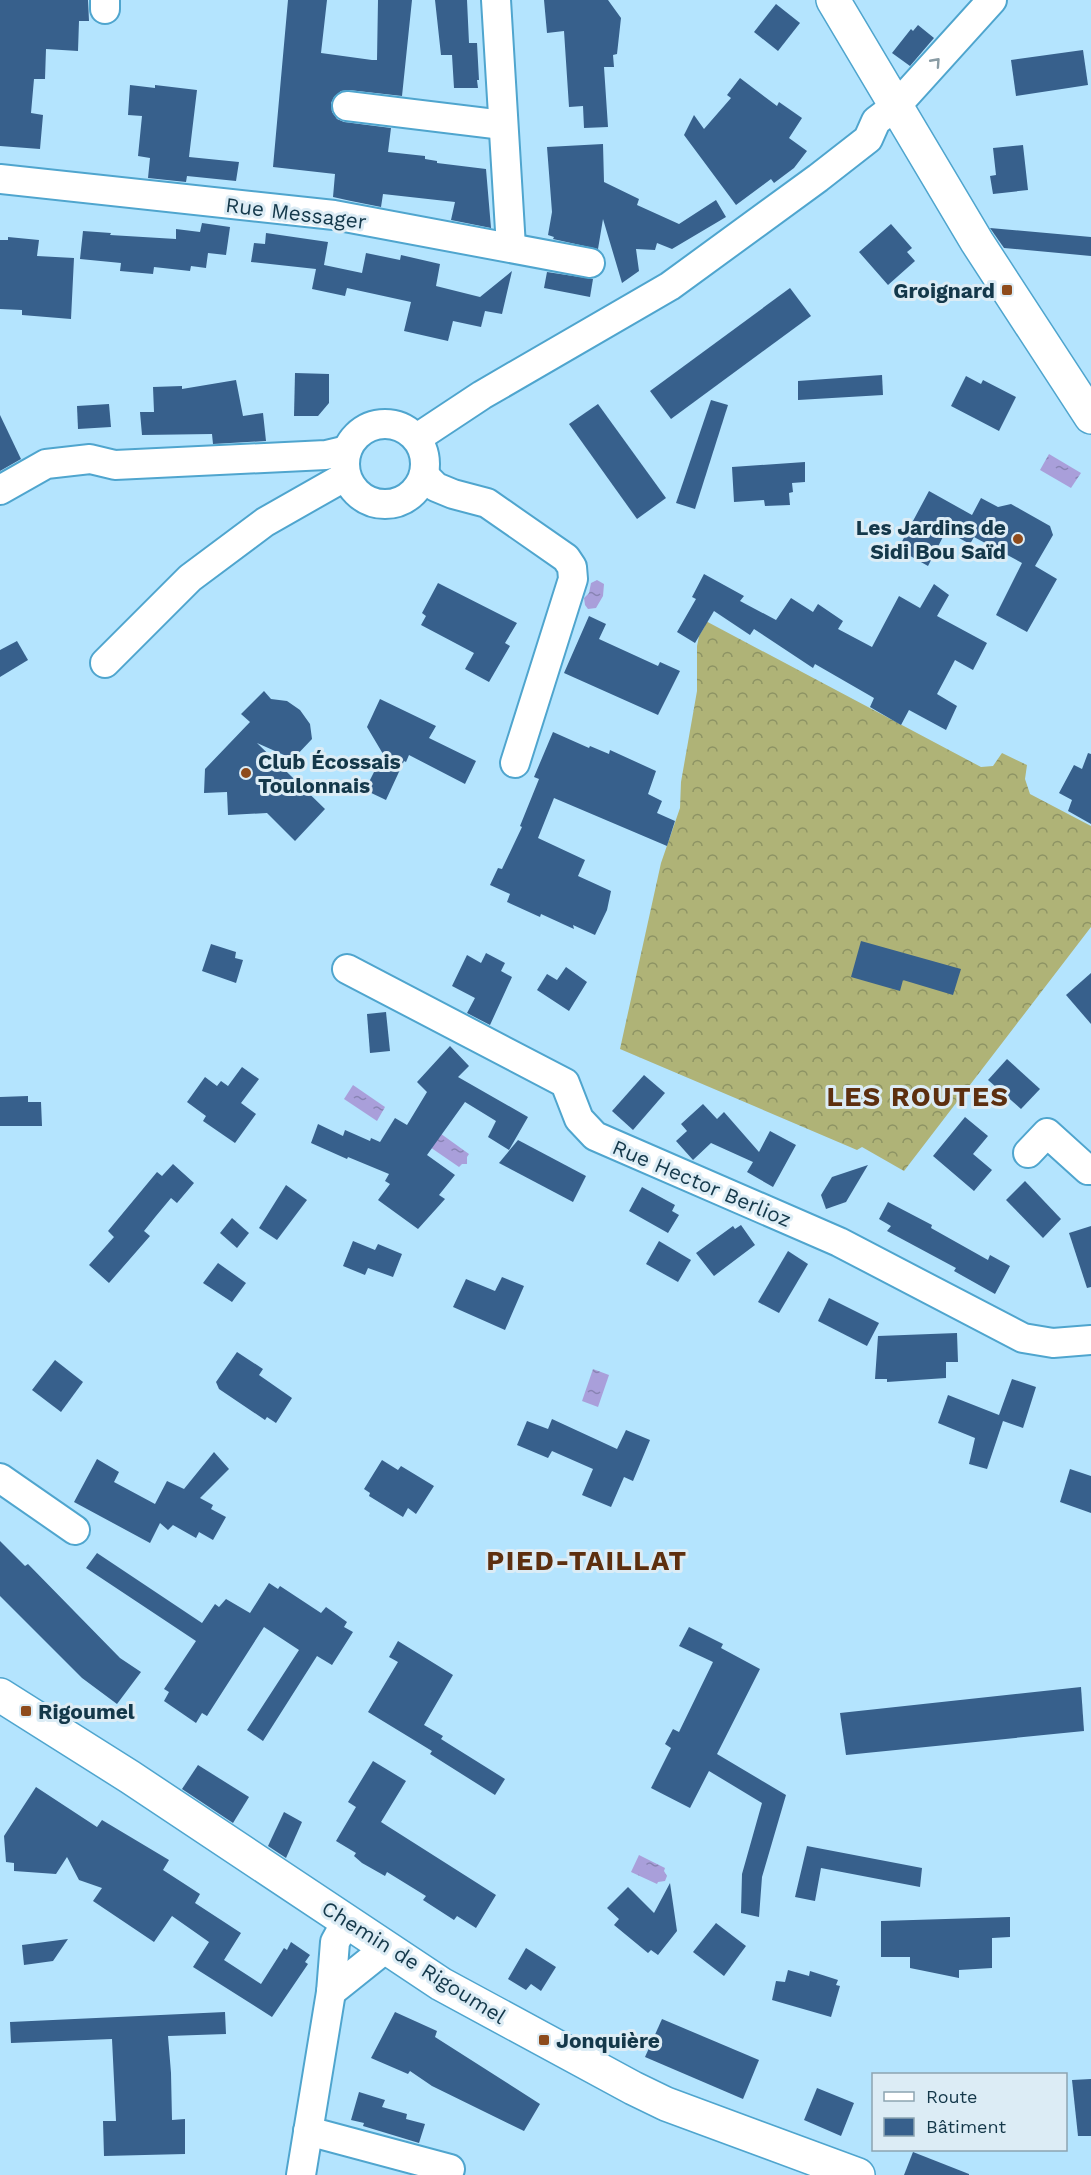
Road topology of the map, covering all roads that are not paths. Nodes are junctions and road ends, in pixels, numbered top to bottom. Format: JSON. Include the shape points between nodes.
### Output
{"nodes":[{"id":1,"x":496,"y":0,"type":"edge"},
{"id":2,"x":833,"y":0,"type":"edge"},
{"id":3,"x":992,"y":0,"type":"edge"},
{"id":4,"x":347,"y":106,"type":"dead end"},
{"id":5,"x":903,"y":116,"type":"junction"},
{"id":6,"x":503,"y":125,"type":"junction"},
{"id":7,"x":0,"y":179,"type":"edge"},
{"id":8,"x":511,"y":247,"type":"junction"},
{"id":9,"x":591,"y":263,"type":"dead end"},
{"id":10,"x":1091,"y":417,"type":"edge"},
{"id":11,"x":417,"y":438,"type":"junction"},
{"id":12,"x":346,"y":463,"type":"junction"},
{"id":13,"x":424,"y":475,"type":"junction"},
{"id":14,"x":0,"y":490,"type":"edge"},
{"id":15,"x":105,"y":663,"type":"dead end"},
{"id":16,"x":515,"y":763,"type":"dead end"},
{"id":17,"x":347,"y":969,"type":"dead end"},
{"id":18,"x":1028,"y":1153,"type":"dead end"},
{"id":19,"x":1091,"y":1170,"type":"edge"},
{"id":20,"x":1091,"y":1340,"type":"edge"},
{"id":21,"x":0,"y":1479,"type":"edge"},
{"id":22,"x":75,"y":1530,"type":"dead end"},
{"id":23,"x":0,"y":1695,"type":"edge"},
{"id":24,"x":346,"y":1922,"type":"junction"},
{"id":25,"x":382,"y":1946,"type":"junction"},
{"id":26,"x":331,"y":1992,"type":"junction"},
{"id":27,"x":308,"y":2131,"type":"junction"},
{"id":28,"x":450,"y":2169,"type":"dead end"},
{"id":29,"x":301,"y":2175,"type":"edge"},
{"id":30,"x":858,"y":2175,"type":"edge"}],
"edges":[{"from":1,"to":6,"type":"street"},
{"from":2,"to":5,"type":"main road"},
{"from":5,"to":3,"type":"street","one_way":true},
{"from":4,"to":6,"type":"street"},
{"from":5,"to":10,"type":"main road","via":[[1007,290]]},
{"from":5,"to":11,"type":"street","via":[[876,121],[868,139],[670,286],[482,395]]},
{"from":6,"to":8,"type":"street"},
{"from":7,"to":8,"type":"street","name":"Rue Messager","via":[[334,215]]},
{"from":8,"to":9,"type":"street","name":"Rue Messager"},
{"from":11,"to":12,"type":"street","via":[[394,423],[379,423],[354,437]]},
{"from":11,"to":13,"type":"street","via":[[425,454]]},
{"from":12,"to":13,"type":"street","via":[[358,494],[384,505],[398,503],[413,493]]},
{"from":12,"to":14,"type":"street","via":[[326,455],[115,465],[90,459],[46,464]]},
{"from":12,"to":15,"type":"street","via":[[190,578]]},
{"from":13,"to":16,"type":"street","via":[[453,494],[487,503],[566,558],[572,567],[573,579]]},
{"from":17,"to":20,"type":"street","name":"Rue Hector Berlioz","via":[[565,1083],[579,1119],[594,1136],[839,1242],[1023,1338],[1053,1342]]},
{"from":18,"to":19,"type":"street","via":[[1047,1133]]},
{"from":21,"to":22,"type":"street"},
{"from":23,"to":24,"type":"main road","name":"Chemin de Rigoumel"},
{"from":24,"to":25,"type":"main road","name":"Chemin de Rigoumel"},
{"from":24,"to":26,"type":"street","via":[[335,1942]]},
{"from":25,"to":26,"type":"street","via":[[376,1956]]},
{"from":25,"to":30,"type":"main road","name":"Chemin de Rigoumel","via":[[441,1984],[666,2104]]},
{"from":26,"to":27,"type":"street"},
{"from":27,"to":28,"type":"street"},
{"from":27,"to":29,"type":"street"}]}
